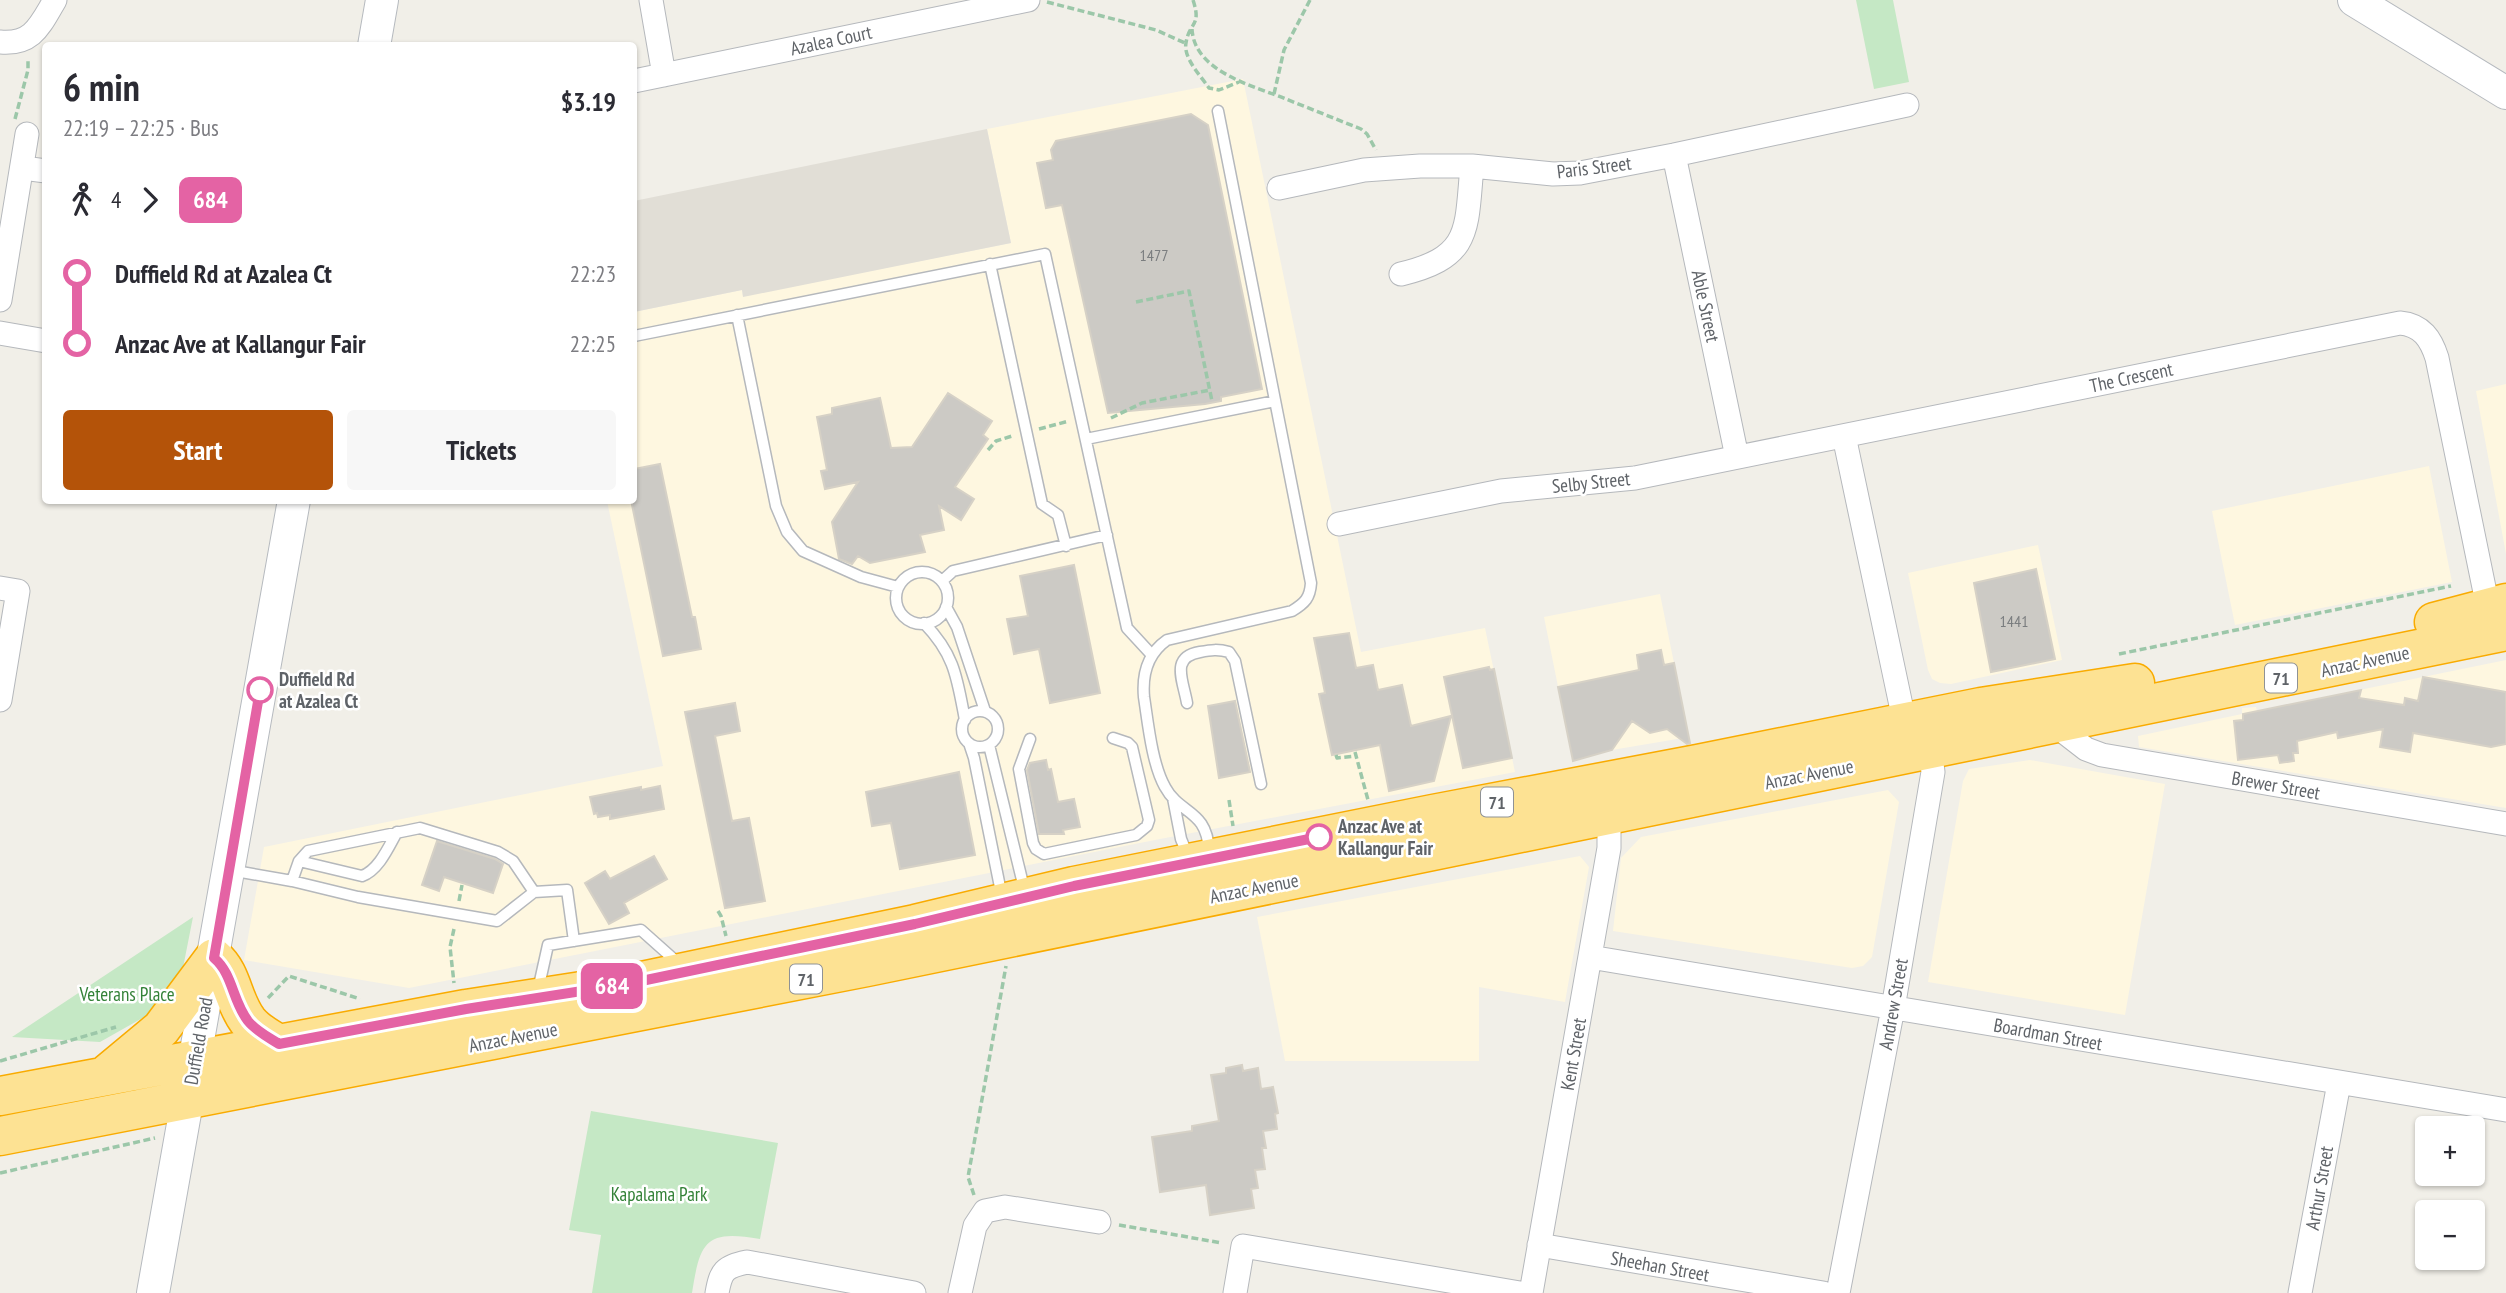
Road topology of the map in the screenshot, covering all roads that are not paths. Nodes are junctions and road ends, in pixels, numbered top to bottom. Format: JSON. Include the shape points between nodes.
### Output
{"nodes":[{"id":1,"x":55,"y":0,"type":"edge"},
{"id":2,"x":382,"y":0,"type":"edge"},
{"id":3,"x":651,"y":0,"type":"edge"},
{"id":4,"x":2354,"y":0,"type":"edge"},
{"id":5,"x":1035,"y":1,"type":"edge"},
{"id":6,"x":11,"y":42,"type":"edge"},
{"id":7,"x":375,"y":42,"type":"edge"},
{"id":8,"x":664,"y":75,"type":"junction"},
{"id":9,"x":637,"y":80,"type":"edge"},
{"id":10,"x":2506,"y":93,"type":"edge"},
{"id":11,"x":1907,"y":105,"type":"dead end"},
{"id":12,"x":1218,"y":111,"type":"dead end"},
{"id":13,"x":27,"y":134,"type":"road end"},
{"id":14,"x":1674,"y":155,"type":"junction"},
{"id":15,"x":1472,"y":166,"type":"junction"},
{"id":16,"x":34,"y":169,"type":"edge"},
{"id":17,"x":1279,"y":188,"type":"dead end"},
{"id":18,"x":990,"y":264,"type":"junction"},
{"id":19,"x":1401,"y":274,"type":"dead end"},
{"id":20,"x":0,"y":300,"type":"edge"},
{"id":21,"x":737,"y":315,"type":"junction"},
{"id":22,"x":0,"y":333,"type":"edge"},
{"id":23,"x":637,"y":335,"type":"edge"},
{"id":24,"x":42,"y":340,"type":"edge"},
{"id":25,"x":1275,"y":401,"type":"junction"},
{"id":26,"x":1844,"y":436,"type":"junction"},
{"id":27,"x":1086,"y":439,"type":"junction"},
{"id":28,"x":1737,"y":457,"type":"junction"},
{"id":29,"x":293,"y":504,"type":"edge"},
{"id":30,"x":1339,"y":524,"type":"dead end"},
{"id":31,"x":1107,"y":535,"type":"junction"},
{"id":32,"x":1066,"y":545,"type":"junction"},
{"id":33,"x":942,"y":582,"type":"junction"},
{"id":34,"x":0,"y":587,"type":"edge"},
{"id":35,"x":898,"y":587,"type":"junction"},
{"id":36,"x":946,"y":607,"type":"junction"},
{"id":37,"x":2500,"y":614,"type":"edge"},
{"id":38,"x":924,"y":624,"type":"junction"},
{"id":39,"x":1151,"y":654,"type":"junction"},
{"id":40,"x":0,"y":700,"type":"edge"},
{"id":41,"x":1187,"y":703,"type":"dead end"},
{"id":42,"x":985,"y":711,"type":"junction"},
{"id":43,"x":965,"y":720,"type":"junction"},
{"id":44,"x":2055,"y":724,"type":"junction"},
{"id":45,"x":1918,"y":736,"type":"junction"},
{"id":46,"x":1113,"y":738,"type":"dead end"},
{"id":47,"x":1030,"y":739,"type":"dead end"},
{"id":48,"x":969,"y":743,"type":"junction"},
{"id":49,"x":989,"y":745,"type":"junction"},
{"id":50,"x":1261,"y":784,"type":"dead end"},
{"id":51,"x":1172,"y":798,"type":"junction"},
{"id":52,"x":1609,"y":815,"type":"junction"},
{"id":53,"x":2506,"y":824,"type":"edge"},
{"id":54,"x":397,"y":832,"type":"junction"},
{"id":55,"x":299,"y":861,"type":"junction"},
{"id":56,"x":230,"y":870,"type":"junction"},
{"id":57,"x":1204,"y":876,"type":"junction"},
{"id":58,"x":292,"y":881,"type":"junction"},
{"id":59,"x":534,"y":892,"type":"junction"},
{"id":60,"x":1018,"y":921,"type":"junction"},
{"id":61,"x":574,"y":941,"type":"junction"},
{"id":62,"x":1590,"y":957,"type":"junction"},
{"id":63,"x":214,"y":958,"type":"junction"},
{"id":64,"x":689,"y":971,"type":"junction"},
{"id":65,"x":537,"y":998,"type":"junction"},
{"id":66,"x":1893,"y":1008,"type":"junction"},
{"id":67,"x":279,"y":1044,"type":"junction"},
{"id":68,"x":195,"y":1061,"type":"junction"},
{"id":69,"x":103,"y":1076,"type":"junction"},
{"id":70,"x":2339,"y":1083,"type":"junction"},
{"id":71,"x":0,"y":1096,"type":"edge"},
{"id":72,"x":188,"y":1100,"type":"junction"},
{"id":73,"x":2506,"y":1110,"type":"edge"},
{"id":74,"x":0,"y":1136,"type":"edge"},
{"id":75,"x":1099,"y":1222,"type":"road end"},
{"id":76,"x":1539,"y":1245,"type":"junction"},
{"id":77,"x":153,"y":1293,"type":"edge"},
{"id":78,"x":717,"y":1293,"type":"edge"},
{"id":79,"x":914,"y":1293,"type":"edge"},
{"id":80,"x":960,"y":1293,"type":"edge"},
{"id":81,"x":1234,"y":1293,"type":"edge"},
{"id":82,"x":1520,"y":1293,"type":"edge"},
{"id":83,"x":1531,"y":1293,"type":"edge"},
{"id":84,"x":1823,"y":1293,"type":"edge"},
{"id":85,"x":1838,"y":1293,"type":"edge"},
{"id":86,"x":2300,"y":1293,"type":"edge"}],
"edges":[{"from":1,"to":6,"type":"street","via":[[38,29]]},
{"from":2,"to":7,"type":"street"},
{"from":3,"to":8,"type":"street"},
{"from":4,"to":10,"type":"street"},
{"from":5,"to":8,"type":"street","name":"Azalea Court"},
{"from":8,"to":9,"type":"street","name":"Azalea Court"},
{"from":11,"to":14,"type":"street","name":"Paris Street"},
{"from":12,"to":25,"type":"lane"},
{"from":13,"to":16,"type":"street"},
{"from":14,"to":15,"type":"street","name":"Paris Street","via":[[1568,174]]},
{"from":14,"to":28,"type":"street","name":"Able Street"},
{"from":15,"to":17,"type":"street","name":"Paris Street","via":[[1384,168]]},
{"from":15,"to":19,"type":"street","via":[[1467,220],[1458,244],[1437,263]]},
{"from":16,"to":20,"type":"street"},
{"from":18,"to":21,"type":"lane"},
{"from":18,"to":27,"type":"lane","via":[[1045,254]]},
{"from":18,"to":32,"type":"lane","via":[[1042,505],[1058,514]]},
{"from":21,"to":23,"type":"lane"},
{"from":21,"to":35,"type":"lane","via":[[776,506],[787,532],[803,551],[861,578]]},
{"from":22,"to":24,"type":"street"},
{"from":25,"to":27,"type":"lane"},
{"from":25,"to":39,"type":"lane","via":[[1305,545],[1310,594],[1292,611],[1179,636]]},
{"from":26,"to":28,"type":"street","name":"Selby Street"},
{"from":26,"to":37,"type":"street","name":"The Crescent","via":[[2388,324],[2409,324],[2423,332],[2437,358]]},
{"from":26,"to":45,"type":"street","via":[[1902,710]]},
{"from":27,"to":31,"type":"lane"},
{"from":28,"to":30,"type":"street","name":"Selby Street","via":[[1623,480],[1501,491]]},
{"from":29,"to":56,"type":"street","name":"Duffield Road"},
{"from":31,"to":32,"type":"lane"},
{"from":31,"to":39,"type":"lane","via":[[1128,628]]},
{"from":32,"to":33,"type":"lane","via":[[953,571]]},
{"from":33,"to":35,"type":"lane","via":[[930,573],[915,573]]},
{"from":33,"to":36,"type":"lane"},
{"from":34,"to":40,"type":"street","via":[[18,591]]},
{"from":35,"to":38,"type":"lane","via":[[901,613]]},
{"from":36,"to":38,"type":"lane","via":[[938,618]]},
{"from":36,"to":42,"type":"lane"},
{"from":37,"to":44,"type":"highway","name":"Anzac Avenue","number":"71"},
{"from":37,"to":45,"type":"highway","name":"Anzac Avenue","number":"71","via":[[2143,682]]},
{"from":38,"to":43,"type":"lane","via":[[952,662]]},
{"from":39,"to":51,"type":"lane","via":[[1143,686],[1146,710],[1160,777]]},
{"from":41,"to":50,"type":"lane","via":[[1182,659],[1217,649],[1228,652],[1235,661]]},
{"from":42,"to":43,"type":"lane","via":[[974,712]]},
{"from":42,"to":49,"type":"lane","via":[[995,718],[999,730]]},
{"from":43,"to":48,"type":"lane","via":[[963,734]]},
{"from":44,"to":45,"type":"highway","name":"Anzac Avenue","number":"71"},
{"from":44,"to":53,"type":"street","name":"Brewer Street","via":[[2086,749],[2102,755]]},
{"from":45,"to":52,"type":"highway","name":"Anzac Avenue","number":"71"},
{"from":45,"to":57,"type":"highway","name":"Anzac Avenue","number":"71","via":[[1698,765],[1426,815]]},
{"from":45,"to":66,"type":"street","name":"Andrew Street","via":[[1933,772],[1932,785]]},
{"from":46,"to":47,"type":"lane","via":[[1128,743],[1135,753],[1147,826],[1136,835],[1044,854],[1033,843],[1019,777]]},
{"from":48,"to":49,"type":"lane"},
{"from":48,"to":60,"type":"lane"},
{"from":49,"to":60,"type":"lane"},
{"from":51,"to":57,"type":"lane","via":[[1181,839]]},
{"from":51,"to":57,"type":"lane","via":[[1191,811],[1208,834]]},
{"from":52,"to":57,"type":"highway","name":"Anzac Avenue","number":"71"},
{"from":52,"to":62,"type":"street","name":"Kent Street","via":[[1609,848]]},
{"from":54,"to":55,"type":"lane","via":[[308,851]]},
{"from":54,"to":55,"type":"lane","via":[[383,857],[362,876]]},
{"from":54,"to":59,"type":"lane","via":[[420,828],[498,852],[513,861]]},
{"from":55,"to":58,"type":"lane"},
{"from":56,"to":58,"type":"lane"},
{"from":56,"to":63,"type":"street","name":"Duffield Road"},
{"from":57,"to":60,"type":"highway","name":"Anzac Avenue","number":"71"},
{"from":58,"to":59,"type":"lane","via":[[497,921]]},
{"from":59,"to":61,"type":"lane","via":[[567,890]]},
{"from":60,"to":64,"type":"highway","name":"Anzac Avenue","number":"71","via":[[915,924]]},
{"from":60,"to":72,"type":"highway","name":"Anzac Avenue","number":"71","via":[[641,1012]]},
{"from":61,"to":64,"type":"lane","via":[[641,930]]},
{"from":61,"to":65,"type":"lane","via":[[548,945]]},
{"from":62,"to":66,"type":"street","name":"Boardman Street"},
{"from":62,"to":76,"type":"street","name":"Kent Street"},
{"from":63,"to":67,"type":"highway","via":[[225,968],[247,1021]]},
{"from":63,"to":68,"type":"street","name":"Duffield Road"},
{"from":63,"to":69,"type":"highway","via":[[161,1028]]},
{"from":64,"to":65,"type":"highway","name":"Anzac Avenue","number":"71"},
{"from":65,"to":67,"type":"highway","name":"Anzac Avenue","number":"71"},
{"from":66,"to":70,"type":"street","name":"Boardman Street"},
{"from":66,"to":85,"type":"street","name":"Andrew Street"},
{"from":67,"to":68,"type":"highway","name":"Anzac Avenue","number":"71"},
{"from":68,"to":69,"type":"highway","name":"Anzac Avenue","number":"71"},
{"from":68,"to":72,"type":"street","name":"Duffield Road"},
{"from":69,"to":71,"type":"highway","name":"Anzac Avenue","number":"71"},
{"from":70,"to":73,"type":"street","name":"Boardman Street"},
{"from":70,"to":86,"type":"street","name":"Arthur Street"},
{"from":72,"to":74,"type":"highway","name":"Anzac Avenue","number":"71"},
{"from":72,"to":77,"type":"street","name":"Duffield Road"},
{"from":75,"to":80,"type":"street","via":[[1005,1207],[985,1212],[975,1226]]},
{"from":76,"to":83,"type":"street","name":"Kent Street"},
{"from":76,"to":84,"type":"street","name":"Sheehan Street"},
{"from":78,"to":79,"type":"street","via":[[720,1275],[732,1265],[747,1262]]},
{"from":81,"to":82,"type":"street","via":[[1243,1246]]}]}
